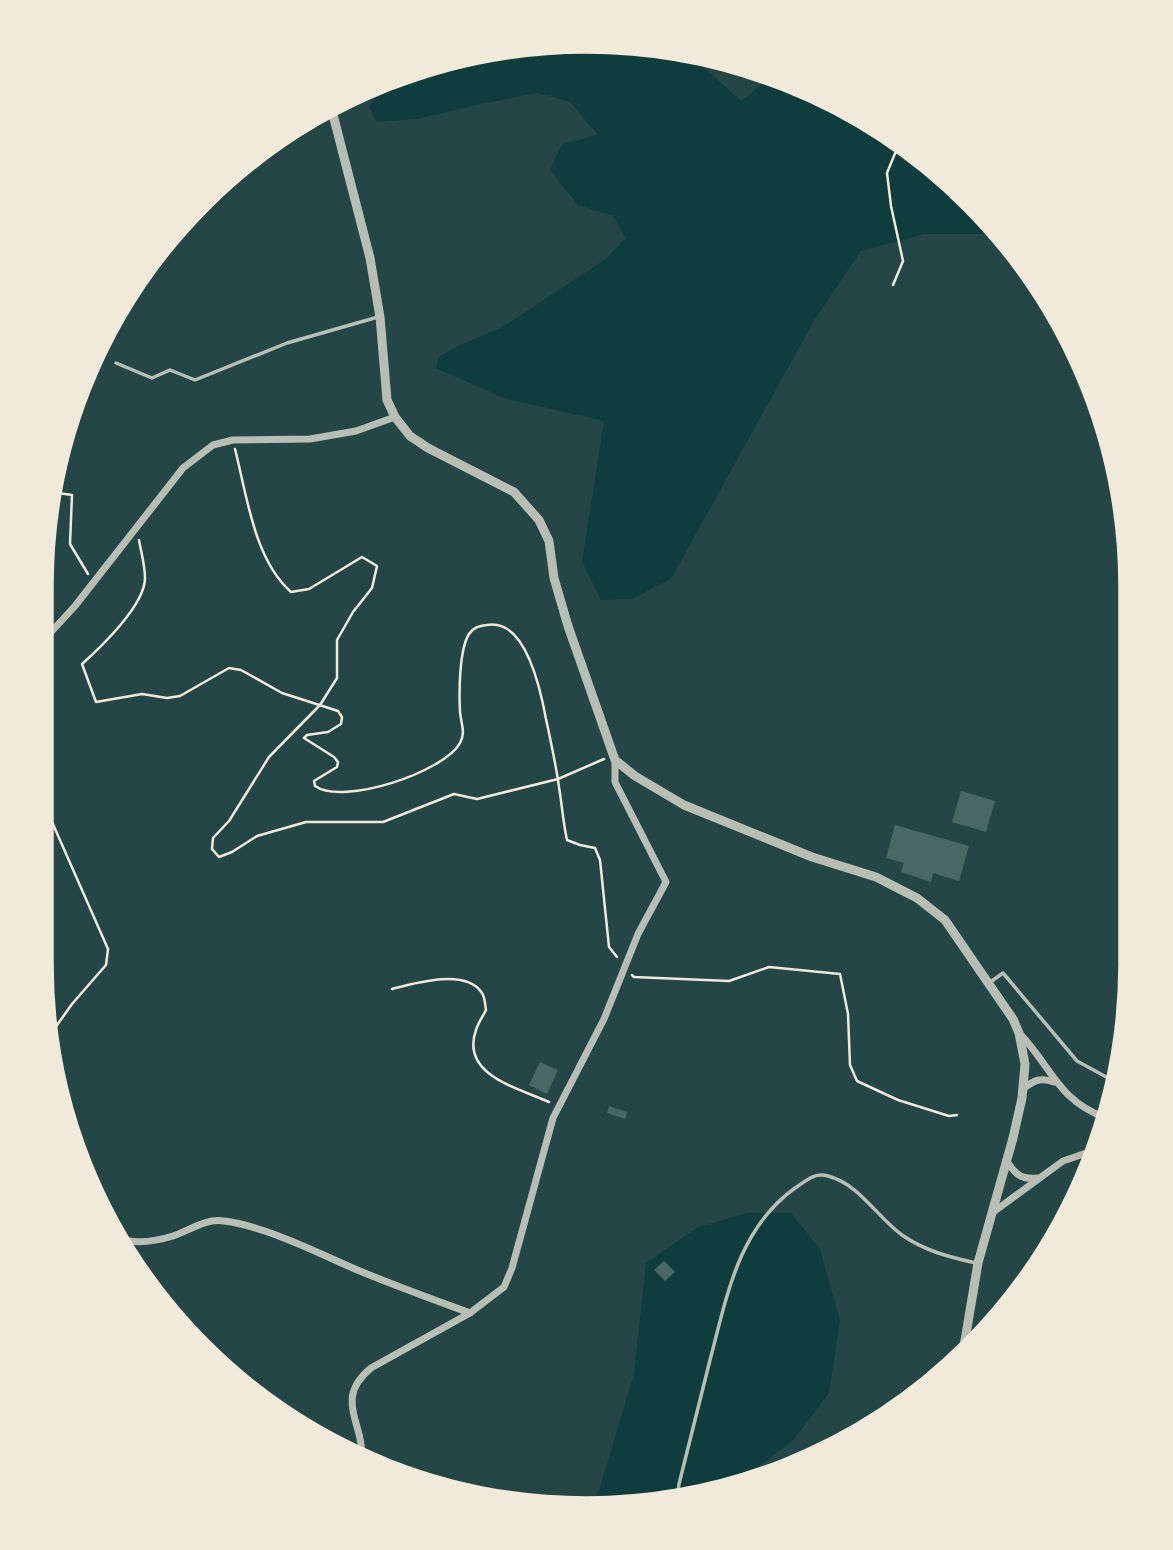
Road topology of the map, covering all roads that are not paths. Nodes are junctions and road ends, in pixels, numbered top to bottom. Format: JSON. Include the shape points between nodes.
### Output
{"nodes":[{"id":1,"x":334,"y":117,"type":"edge"},
{"id":2,"x":380,"y":317,"type":"junction"},
{"id":3,"x":116,"y":363,"type":"dead end"},
{"id":4,"x":395,"y":417,"type":"junction"},
{"id":5,"x":52,"y":630,"type":"edge"},
{"id":6,"x":614,"y":758,"type":"junction"},
{"id":7,"x":989,"y":983,"type":"junction"},
{"id":8,"x":1019,"y":1033,"type":"junction"},
{"id":9,"x":1108,"y":1078,"type":"edge"},
{"id":10,"x":1055,"y":1082,"type":"junction"},
{"id":11,"x":1023,"y":1089,"type":"junction"},
{"id":12,"x":1098,"y":1115,"type":"edge"},
{"id":13,"x":1085,"y":1153,"type":"edge"},
{"id":14,"x":1006,"y":1160,"type":"junction"},
{"id":15,"x":1038,"y":1178,"type":"junction"},
{"id":16,"x":992,"y":1213,"type":"junction"},
{"id":17,"x":130,"y":1240,"type":"edge"},
{"id":18,"x":978,"y":1263,"type":"junction"},
{"id":19,"x":470,"y":1313,"type":"junction"},
{"id":20,"x":965,"y":1340,"type":"edge"},
{"id":21,"x":361,"y":1447,"type":"edge"},
{"id":22,"x":678,"y":1489,"type":"edge"}],
"edges":[{"from":1,"to":2,"type":"street","via":[[370,258]]},
{"from":2,"to":3,"type":"lane","via":[[287,343],[195,380],[170,370],[152,378]]},
{"from":2,"to":4,"type":"street","via":[[387,400]]},
{"from":4,"to":5,"type":"street","via":[[356,431],[310,439],[233,440],[213,445],[183,468]]},
{"from":4,"to":6,"type":"street","via":[[410,436],[428,448],[514,492],[539,520],[549,541],[564,614]]},
{"from":6,"to":7,"type":"street","via":[[684,806],[812,858],[876,877],[917,898],[945,920]]},
{"from":6,"to":19,"type":"street","via":[[615,782],[666,882],[553,1118],[504,1287]]},
{"from":7,"to":8,"type":"street"},
{"from":7,"to":9,"type":"lane","via":[[1003,973],[1077,1061]]},
{"from":8,"to":10,"type":"street"},
{"from":8,"to":11,"type":"street","via":[[1025,1064]]},
{"from":10,"to":11,"type":"street","via":[[1036,1080]]},
{"from":10,"to":12,"type":"street"},
{"from":11,"to":14,"type":"street"},
{"from":13,"to":15,"type":"street","via":[[1063,1161]]},
{"from":14,"to":15,"type":"street","via":[[1018,1176]]},
{"from":14,"to":16,"type":"street"},
{"from":15,"to":16,"type":"street"},
{"from":16,"to":18,"type":"street"},
{"from":17,"to":19,"type":"street","via":[[145,1242],[222,1220]]},
{"from":18,"to":20,"type":"street"},
{"from":18,"to":22,"type":"lane","via":[[921,1246],[835,1178],[813,1175],[789,1193],[750,1237],[732,1277]]},
{"from":19,"to":21,"type":"street","via":[[359,1378],[353,1395]]}]}
